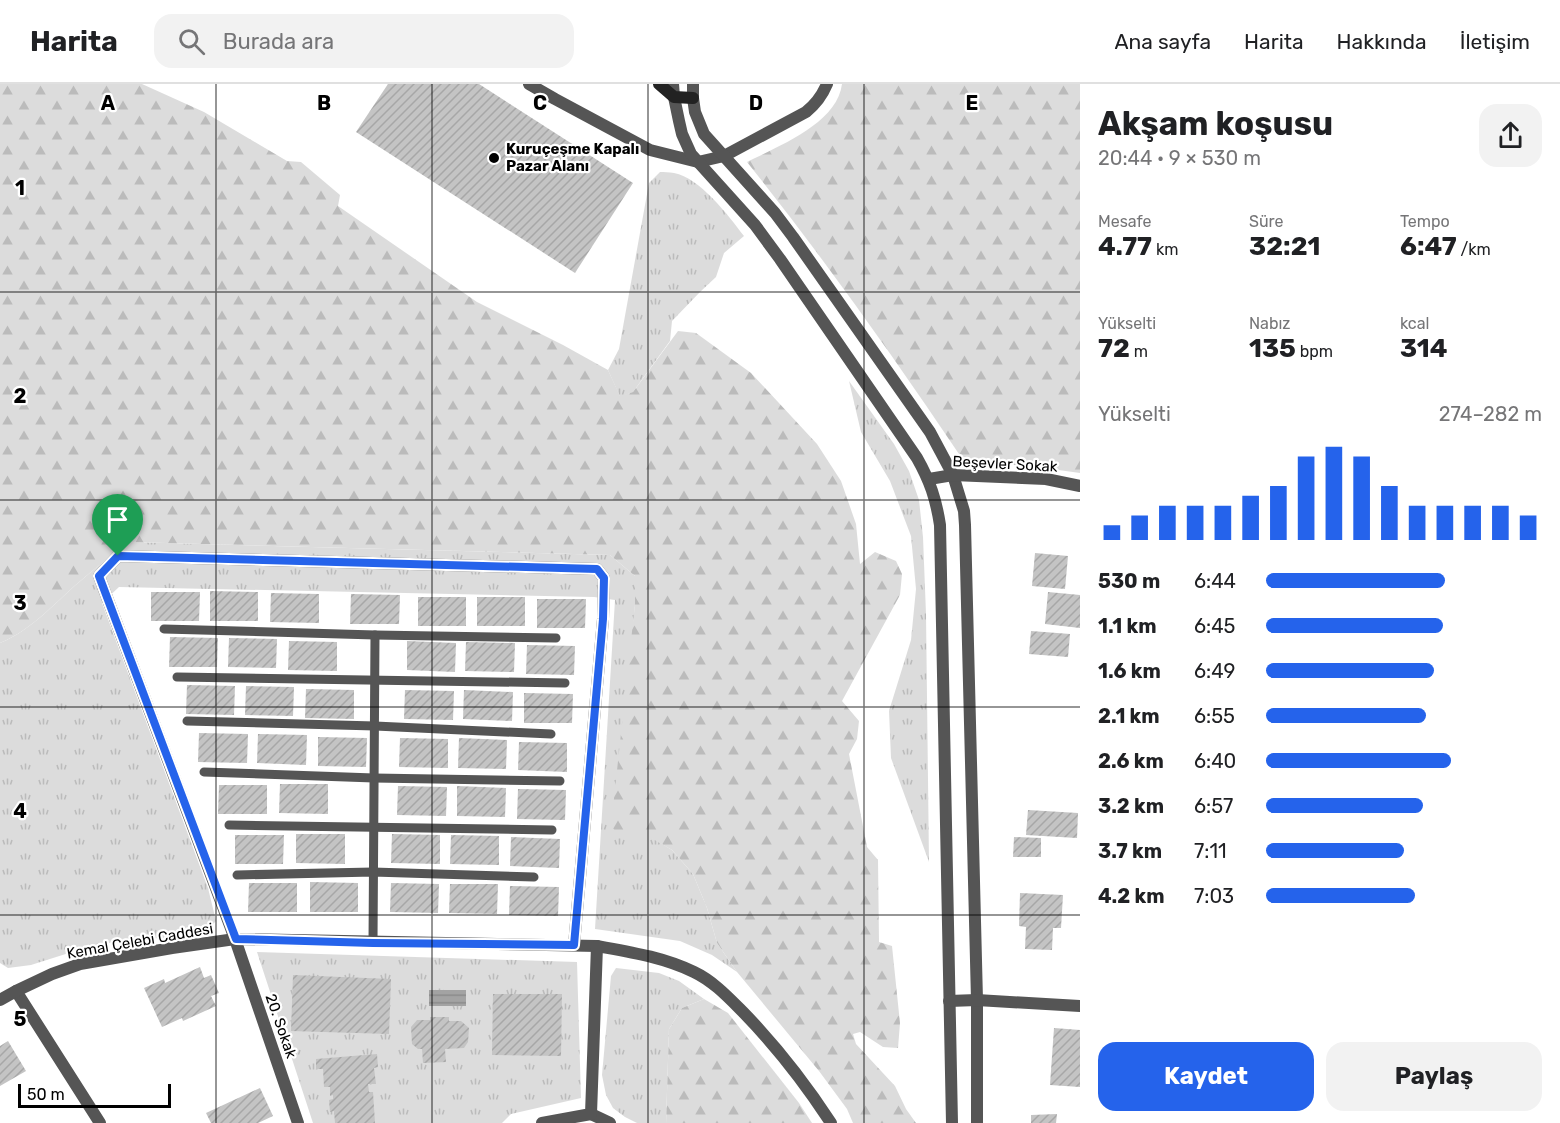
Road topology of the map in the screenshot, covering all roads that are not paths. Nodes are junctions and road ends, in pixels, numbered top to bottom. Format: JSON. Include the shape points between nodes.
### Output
{"nodes":[{"id":1,"x":529,"y":84,"type":"edge"},
{"id":2,"x":659,"y":84,"type":"edge"},
{"id":3,"x":693,"y":84,"type":"edge"},
{"id":4,"x":827,"y":84,"type":"edge"},
{"id":5,"x":673,"y":90,"type":"edge"},
{"id":6,"x":693,"y":98,"type":"junction"},
{"id":7,"x":724,"y":156,"type":"junction"},
{"id":8,"x":698,"y":162,"type":"junction"},
{"id":9,"x":953,"y":475,"type":"junction"},
{"id":10,"x":929,"y":479,"type":"junction"},
{"id":11,"x":1080,"y":486,"type":"edge"},
{"id":12,"x":164,"y":628,"type":"dead end"},
{"id":13,"x":375,"y":636,"type":"junction"},
{"id":14,"x":556,"y":639,"type":"dead end"},
{"id":15,"x":177,"y":677,"type":"dead end"},
{"id":16,"x":376,"y":680,"type":"junction"},
{"id":17,"x":565,"y":683,"type":"dead end"},
{"id":18,"x":187,"y":721,"type":"dead end"},
{"id":19,"x":375,"y":726,"type":"junction"},
{"id":20,"x":552,"y":734,"type":"dead end"},
{"id":21,"x":204,"y":772,"type":"dead end"},
{"id":22,"x":374,"y":778,"type":"junction"},
{"id":23,"x":560,"y":781,"type":"dead end"},
{"id":24,"x":229,"y":825,"type":"dead end"},
{"id":25,"x":373,"y":826,"type":"junction"},
{"id":26,"x":552,"y":830,"type":"dead end"},
{"id":27,"x":373,"y":872,"type":"junction"},
{"id":28,"x":237,"y":875,"type":"dead end"},
{"id":29,"x":534,"y":878,"type":"dead end"},
{"id":30,"x":236,"y":939,"type":"junction"},
{"id":31,"x":373,"y":943,"type":"junction"},
{"id":32,"x":574,"y":945,"type":"junction"},
{"id":33,"x":597,"y":946,"type":"junction"},
{"id":34,"x":16,"y":991,"type":"junction"},
{"id":35,"x":1,"y":996,"type":"edge"},
{"id":36,"x":977,"y":1000,"type":"junction"},
{"id":37,"x":950,"y":1001,"type":"junction"},
{"id":38,"x":1080,"y":1006,"type":"edge"},
{"id":39,"x":591,"y":1114,"type":"junction"},
{"id":40,"x":100,"y":1123,"type":"edge"},
{"id":41,"x":298,"y":1123,"type":"edge"},
{"id":42,"x":542,"y":1123,"type":"edge"},
{"id":43,"x":610,"y":1123,"type":"edge"},
{"id":44,"x":831,"y":1123,"type":"edge"},
{"id":45,"x":952,"y":1123,"type":"edge"},
{"id":46,"x":977,"y":1123,"type":"edge"}],
"edges":[{"from":1,"to":8,"type":"street","via":[[650,150]]},
{"from":2,"to":5,"type":"street"},
{"from":3,"to":6,"type":"street"},
{"from":4,"to":7,"type":"street","via":[[823,95],[806,112]]},
{"from":5,"to":6,"type":"street"},
{"from":5,"to":8,"type":"street","via":[[682,134]]},
{"from":6,"to":7,"type":"street","via":[[704,134]]},
{"from":7,"to":8,"type":"street"},
{"from":7,"to":9,"type":"street","via":[[793,237],[930,432]]},
{"from":8,"to":10,"type":"street","via":[[780,259]]},
{"from":9,"to":10,"type":"street","name":"Beşevler Sokak"},
{"from":9,"to":11,"type":"street","name":"Beşevler Sokak","via":[[1046,479]]},
{"from":9,"to":36,"type":"street","via":[[966,525]]},
{"from":10,"to":37,"type":"street","via":[[940,525]]},
{"from":12,"to":13,"type":"lane"},
{"from":13,"to":14,"type":"lane"},
{"from":13,"to":16,"type":"lane"},
{"from":15,"to":16,"type":"lane"},
{"from":16,"to":17,"type":"lane"},
{"from":16,"to":19,"type":"lane"},
{"from":18,"to":19,"type":"lane"},
{"from":19,"to":20,"type":"lane"},
{"from":19,"to":22,"type":"lane"},
{"from":21,"to":22,"type":"lane"},
{"from":22,"to":23,"type":"lane"},
{"from":22,"to":25,"type":"lane"},
{"from":24,"to":25,"type":"lane"},
{"from":25,"to":26,"type":"lane"},
{"from":25,"to":27,"type":"lane"},
{"from":27,"to":28,"type":"lane"},
{"from":27,"to":29,"type":"lane"},
{"from":27,"to":31,"type":"lane"},
{"from":30,"to":31,"type":"street","name":"Kemal Çelebi Caddesi"},
{"from":30,"to":32,"type":"street","name":"20. Sokak","via":[[99,576],[118,556],[597,569],[604,578],[603,619]]},
{"from":30,"to":34,"type":"street","name":"Kemal Çelebi Caddesi","via":[[80,964]]},
{"from":30,"to":41,"type":"street","name":"20. Sokak"},
{"from":31,"to":32,"type":"street","name":"Kemal Çelebi Caddesi"},
{"from":32,"to":33,"type":"street","name":"Kemal Çelebi Caddesi"},
{"from":33,"to":39,"type":"street"},
{"from":33,"to":44,"type":"street","name":"Kemal Çelebi Caddesi","via":[[675,963],[713,984],[766,1036]]},
{"from":34,"to":35,"type":"street","name":"Kemal Çelebi Caddesi"},
{"from":34,"to":40,"type":"street"},
{"from":36,"to":37,"type":"street"},
{"from":36,"to":38,"type":"street"},
{"from":36,"to":46,"type":"street"},
{"from":37,"to":45,"type":"street"},
{"from":39,"to":42,"type":"street"},
{"from":39,"to":43,"type":"street"}]}
